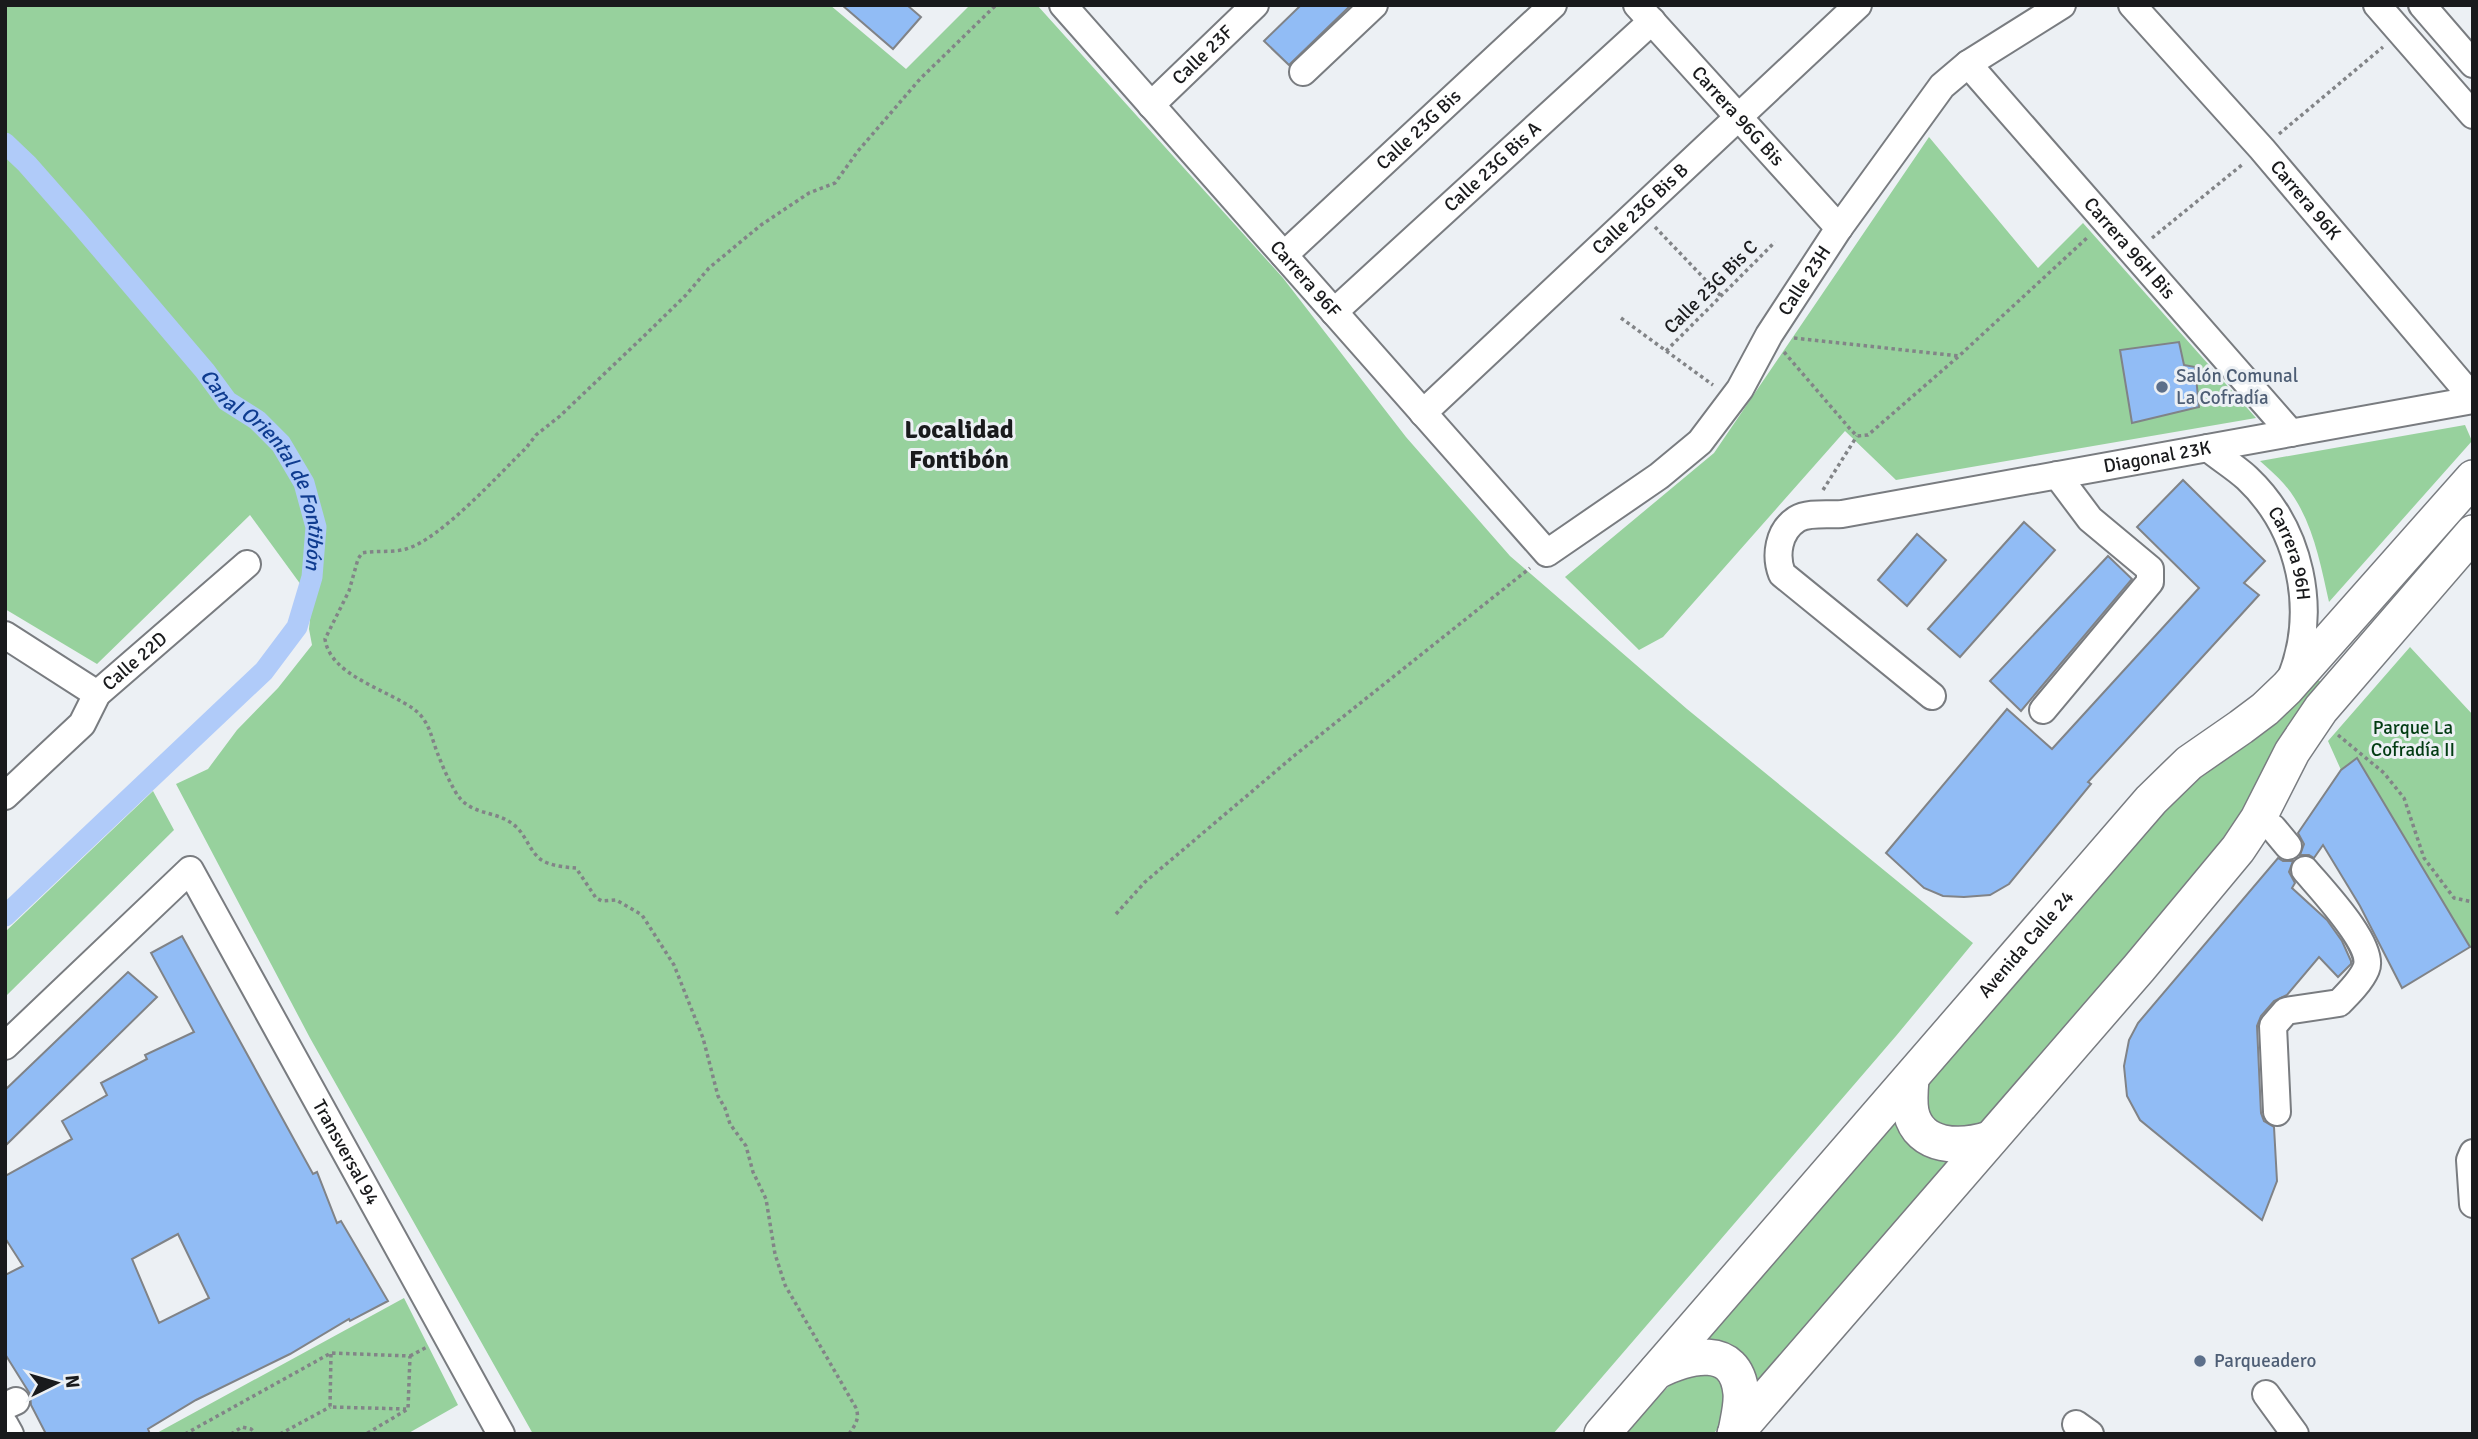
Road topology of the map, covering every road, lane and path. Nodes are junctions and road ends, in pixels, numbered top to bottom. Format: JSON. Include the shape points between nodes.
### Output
{"nodes":[{"id":1,"x":996,"y":5,"type":"edge"},
{"id":2,"x":1063,"y":5,"type":"edge"},
{"id":3,"x":1255,"y":5,"type":"edge"},
{"id":4,"x":1374,"y":5,"type":"edge"},
{"id":5,"x":1553,"y":5,"type":"edge"},
{"id":6,"x":2062,"y":5,"type":"edge"},
{"id":7,"x":2132,"y":5,"type":"edge"},
{"id":8,"x":2377,"y":5,"type":"edge"},
{"id":9,"x":2422,"y":5,"type":"edge"},
{"id":10,"x":1854,"y":7,"type":"edge"},
{"id":11,"x":1644,"y":13,"type":"edge"},
{"id":12,"x":1968,"y":64,"type":"junction"},
{"id":13,"x":2473,"y":64,"type":"edge"},
{"id":14,"x":1303,"y":72,"type":"dead end"},
{"id":15,"x":1151,"y":105,"type":"junction"},
{"id":16,"x":2473,"y":115,"type":"edge"},
{"id":17,"x":1739,"y":117,"type":"junction"},
{"id":18,"x":1639,"y":211,"type":"junction"},
{"id":19,"x":2106,"y":221,"type":"junction"},
{"id":20,"x":1839,"y":228,"type":"junction"},
{"id":21,"x":1775,"y":242,"type":"dead end"},
{"id":22,"x":1284,"y":256,"type":"junction"},
{"id":23,"x":1721,"y":296,"type":"junction"},
{"id":24,"x":1334,"y":312,"type":"junction"},
{"id":25,"x":1620,"y":318,"type":"dead end"},
{"id":26,"x":1769,"y":335,"type":"junction"},
{"id":27,"x":1666,"y":351,"type":"junction"},
{"id":28,"x":1959,"y":356,"type":"junction"},
{"id":29,"x":1732,"y":399,"type":"junction"},
{"id":30,"x":2473,"y":399,"type":"edge"},
{"id":31,"x":1423,"y":413,"type":"junction"},
{"id":32,"x":2291,"y":433,"type":"junction"},
{"id":33,"x":1857,"y":436,"type":"junction"},
{"id":34,"x":2208,"y":448,"type":"junction"},
{"id":35,"x":2057,"y":475,"type":"junction"},
{"id":36,"x":2473,"y":478,"type":"edge"},
{"id":37,"x":1807,"y":516,"type":"junction"},
{"id":38,"x":2473,"y":533,"type":"edge"},
{"id":39,"x":1547,"y":552,"type":"junction"},
{"id":40,"x":247,"y":564,"type":"dead end"},
{"id":41,"x":5,"y":635,"type":"edge"},
{"id":42,"x":2287,"y":688,"type":"junction"},
{"id":43,"x":97,"y":694,"type":"junction"},
{"id":44,"x":1932,"y":696,"type":"dead end"},
{"id":45,"x":2043,"y":710,"type":"dead end"},
{"id":46,"x":2335,"y":733,"type":"dead end"},
{"id":47,"x":5,"y":796,"type":"edge"},
{"id":48,"x":2258,"y":819,"type":"junction"},
{"id":49,"x":2288,"y":846,"type":"dead end"},
{"id":50,"x":2305,"y":870,"type":"dead end"},
{"id":51,"x":2473,"y":902,"type":"edge"},
{"id":52,"x":1116,"y":914,"type":"dead end"},
{"id":53,"x":5,"y":1046,"type":"edge"},
{"id":54,"x":1911,"y":1079,"type":"junction"},
{"id":55,"x":2277,"y":1111,"type":"dead end"},
{"id":56,"x":1990,"y":1139,"type":"junction"},
{"id":57,"x":2473,"y":1153,"type":"edge"},
{"id":58,"x":2473,"y":1204,"type":"edge"},
{"id":59,"x":331,"y":1353,"type":"junction"},
{"id":60,"x":1655,"y":1372,"type":"junction"},
{"id":61,"x":2266,"y":1394,"type":"dead end"},
{"id":62,"x":330,"y":1407,"type":"junction"},
{"id":63,"x":408,"y":1409,"type":"junction"},
{"id":64,"x":5,"y":1425,"type":"edge"},
{"id":65,"x":1736,"y":1433,"type":"edge"},
{"id":66,"x":10,"y":1434,"type":"edge"},
{"id":67,"x":184,"y":1434,"type":"edge"},
{"id":68,"x":231,"y":1434,"type":"edge"},
{"id":69,"x":256,"y":1434,"type":"edge"},
{"id":70,"x":280,"y":1434,"type":"edge"},
{"id":71,"x":366,"y":1434,"type":"edge"},
{"id":72,"x":501,"y":1434,"type":"edge"},
{"id":73,"x":849,"y":1434,"type":"edge"},
{"id":74,"x":1602,"y":1434,"type":"edge"},
{"id":75,"x":2295,"y":1434,"type":"edge"}],
"edges":[{"from":1,"to":73,"type":"path","via":[[920,79],[835,183],[809,192],[709,268],[645,336],[446,524],[404,550],[362,554],[325,639],[329,655],[346,669],[426,720],[455,792],[469,807],[516,826],[539,858],[553,866],[576,868],[596,898],[615,900],[642,915],[656,934],[690,1001],[730,1124],[750,1157],[768,1208],[785,1285],[859,1415]]},
{"from":2,"to":15,"type":"street","name":"Carrera 96F"},
{"from":3,"to":15,"type":"street","name":"Calle 23F"},
{"from":4,"to":14,"type":"street"},
{"from":5,"to":22,"type":"street","name":"Calle 23G Bis"},
{"from":6,"to":12,"type":"street","name":"Calle 23H"},
{"from":7,"to":30,"type":"street","name":"Carrera 96K","via":[[2262,149]]},
{"from":8,"to":16,"type":"street"},
{"from":9,"to":13,"type":"street"},
{"from":10,"to":17,"type":"street","name":"Calle 23G Bis B"},
{"from":11,"to":17,"type":"street","name":"Carrera 96G Bis"},
{"from":11,"to":24,"type":"street","name":"Calle 23G Bis A"},
{"from":12,"to":19,"type":"street","name":"Carrera 96H Bis"},
{"from":12,"to":20,"type":"street","name":"Calle 23H","via":[[1942,86]]},
{"from":15,"to":22,"type":"street","name":"Carrera 96F"},
{"from":17,"to":18,"type":"street","name":"Calle 23G Bis B"},
{"from":17,"to":20,"type":"street","name":"Carrera 96G Bis"},
{"from":18,"to":23,"type":"path"},
{"from":18,"to":31,"type":"street","name":"Calle 23G Bis B"},
{"from":19,"to":28,"type":"path"},
{"from":19,"to":32,"type":"street","name":"Carrera 96H Bis"},
{"from":20,"to":26,"type":"street","name":"Calle 23H"},
{"from":21,"to":23,"type":"path","name":"Calle 23G Bis C"},
{"from":22,"to":24,"type":"street","name":"Carrera 96F"},
{"from":23,"to":27,"type":"path","name":"Calle 23G Bis C"},
{"from":24,"to":31,"type":"street","name":"Carrera 96F"},
{"from":25,"to":27,"type":"path"},
{"from":26,"to":28,"type":"path"},
{"from":26,"to":29,"type":"street","name":"Calle 23H"},
{"from":26,"to":33,"type":"path"},
{"from":27,"to":29,"type":"path"},
{"from":28,"to":33,"type":"path","via":[[1868,435]]},
{"from":29,"to":39,"type":"street","name":"Calle 23H","via":[[1700,442],[1659,476]]},
{"from":30,"to":32,"type":"street","name":"Diagonal 23K"},
{"from":31,"to":39,"type":"street","name":"Carrera 96F"},
{"from":32,"to":34,"type":"street","name":"Diagonal 23K"},
{"from":33,"to":37,"type":"path"},
{"from":34,"to":35,"type":"street","name":"Diagonal 23K"},
{"from":34,"to":42,"type":"street","name":"Carrera 96H","via":[[2247,478],[2270,505],[2300,567],[2304,633]]},
{"from":35,"to":37,"type":"street","name":"Diagonal 23K","via":[[1842,514]]},
{"from":35,"to":45,"type":"street","via":[[2090,519],[2150,569],[2152,576]]},
{"from":36,"to":42,"type":"main road","name":"Avenida Calle 24"},
{"from":37,"to":44,"type":"street","via":[[1797,519],[1778,547],[1782,574]]},
{"from":38,"to":48,"type":"main road","via":[[2320,709]]},
{"from":39,"to":52,"type":"path","via":[[1296,755],[1145,882]]},
{"from":40,"to":43,"type":"street","name":"Calle 22D"},
{"from":41,"to":43,"type":"street"},
{"from":42,"to":54,"type":"main road","name":"Avenida Calle 24","via":[[2189,763],[2151,800]]},
{"from":43,"to":47,"type":"street","name":"Calle 22D","via":[[82,724]]},
{"from":46,"to":51,"type":"path","via":[[2384,773],[2403,798],[2424,858],[2455,898]]},
{"from":48,"to":49,"type":"street"},
{"from":48,"to":56,"type":"main road","via":[[2173,927]]},
{"from":50,"to":55,"type":"street","via":[[2354,930],[2365,950],[2367,969],[2339,1003],[2286,1011],[2273,1026]]},
{"from":53,"to":72,"type":"street","name":"Transversal 94","via":[[190,870]]},
{"from":54,"to":56,"type":"main road","via":[[1912,1115],[1931,1139],[1961,1145]]},
{"from":54,"to":60,"type":"main road","name":"Avenida Calle 24"},
{"from":56,"to":65,"type":"main road"},
{"from":57,"to":58,"type":"street"},
{"from":59,"to":62,"type":"path"},
{"from":59,"to":63,"type":"path","via":[[410,1356]]},
{"from":59,"to":67,"type":"path"},
{"from":60,"to":65,"type":"main road","via":[[1692,1357],[1718,1359],[1729,1366],[1741,1392]]},
{"from":60,"to":74,"type":"main road","name":"Avenida Calle 24"},
{"from":61,"to":75,"type":"street"},
{"from":62,"to":63,"type":"path"},
{"from":62,"to":70,"type":"path"},
{"from":63,"to":71,"type":"path"},
{"from":64,"to":66,"type":"street"},
{"from":68,"to":69,"type":"path","via":[[242,1427]]}]}
